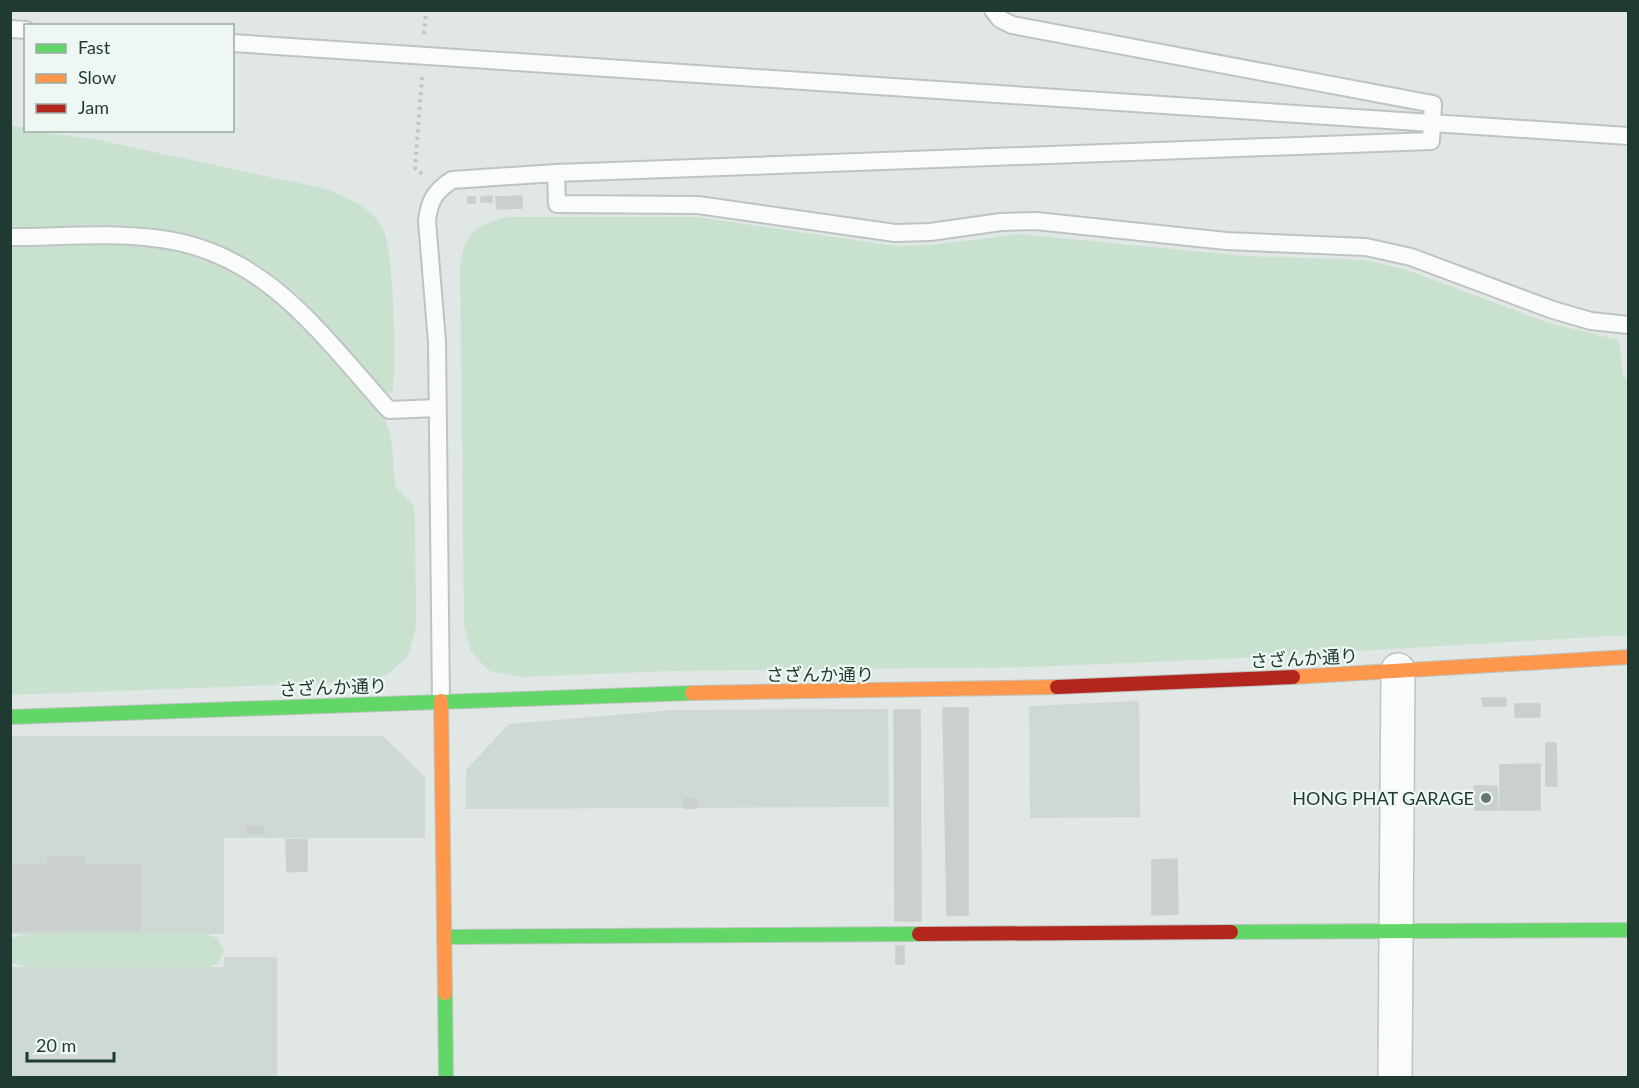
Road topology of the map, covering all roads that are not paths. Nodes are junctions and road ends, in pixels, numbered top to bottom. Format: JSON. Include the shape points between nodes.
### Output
{"nodes":[{"id":1,"x":993,"y":10,"type":"edge"},
{"id":2,"x":234,"y":44,"type":"edge"},
{"id":3,"x":1432,"y":123,"type":"junction"},
{"id":4,"x":1629,"y":136,"type":"edge"},
{"id":5,"x":556,"y":173,"type":"junction"},
{"id":6,"x":10,"y":237,"type":"edge"},
{"id":7,"x":1629,"y":325,"type":"edge"},
{"id":8,"x":438,"y":408,"type":"junction"},
{"id":9,"x":1629,"y":657,"type":"edge"},
{"id":10,"x":1398,"y":670,"type":"junction"},
{"id":11,"x":441,"y":701,"type":"junction"},
{"id":12,"x":10,"y":717,"type":"edge"},
{"id":13,"x":1629,"y":930,"type":"edge"},
{"id":14,"x":1396,"y":932,"type":"junction"},
{"id":15,"x":444,"y":937,"type":"junction"},
{"id":16,"x":446,"y":1077,"type":"edge"},
{"id":17,"x":1395,"y":1077,"type":"edge"}],
"edges":[{"from":1,"to":3,"type":"lane","via":[[1012,25],[1433,104]]},
{"from":2,"to":3,"type":"lane"},
{"from":3,"to":4,"type":"lane"},
{"from":3,"to":5,"type":"lane","via":[[1431,141]]},
{"from":5,"to":7,"type":"lane","via":[[557,204],[719,206],[896,233],[1036,221],[1226,241],[1366,247],[1411,257],[1553,310],[1591,321]]},
{"from":5,"to":8,"type":"lane","via":[[452,180],[438,189],[429,204]]},
{"from":6,"to":8,"type":"lane","via":[[159,238],[192,244],[224,256],[281,292],[388,410]]},
{"from":8,"to":11,"type":"lane"},
{"from":9,"to":10,"type":"street","name":"さざんか通り"},
{"from":10,"to":11,"type":"street","name":"さざんか通り","via":[[1032,688]]},
{"from":10,"to":14,"type":"street"},
{"from":11,"to":12,"type":"street","name":"さざんか通り"},
{"from":11,"to":15,"type":"street"},
{"from":13,"to":14,"type":"street"},
{"from":14,"to":15,"type":"street"},
{"from":14,"to":17,"type":"street"},
{"from":15,"to":16,"type":"street"}]}
